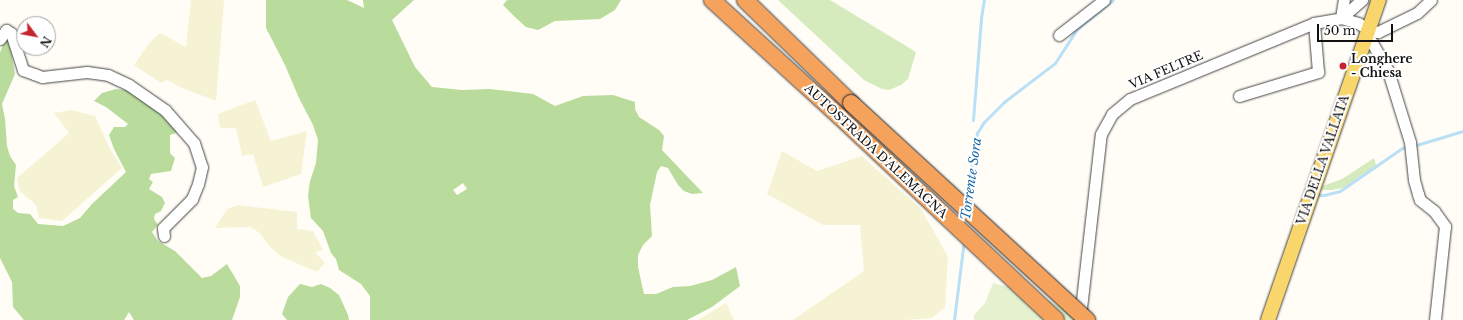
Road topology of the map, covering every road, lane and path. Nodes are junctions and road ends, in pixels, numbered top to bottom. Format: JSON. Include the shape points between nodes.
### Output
{"nodes":[{"id":1,"x":712,"y":0,"type":"edge"},
{"id":2,"x":745,"y":0,"type":"edge"},
{"id":3,"x":1104,"y":0,"type":"edge"},
{"id":4,"x":1344,"y":0,"type":"edge"},
{"id":5,"x":1362,"y":0,"type":"edge"},
{"id":6,"x":1379,"y":0,"type":"edge"},
{"id":7,"x":1431,"y":0,"type":"edge"},
{"id":8,"x":1341,"y":18,"type":"junction"},
{"id":9,"x":1314,"y":22,"type":"junction"},
{"id":10,"x":1059,"y":35,"type":"dead end"},
{"id":11,"x":1367,"y":35,"type":"junction"},
{"id":12,"x":0,"y":39,"type":"edge"},
{"id":13,"x":1239,"y":96,"type":"dead end"},
{"id":14,"x":164,"y":236,"type":"dead end"},
{"id":15,"x":1056,"y":320,"type":"edge"},
{"id":16,"x":1080,"y":320,"type":"edge"},
{"id":17,"x":1087,"y":320,"type":"edge"},
{"id":18,"x":1268,"y":320,"type":"edge"},
{"id":19,"x":1435,"y":320,"type":"edge"}],
"edges":[{"from":1,"to":15,"type":"highway","name":"AUTOSTRADA D'ALEMAGNA","via":[[840,116]]},
{"from":2,"to":17,"type":"highway","name":"AUTOSTRADA D'ALEMAGNA","bridge":true,"via":[[851,103]]},
{"from":3,"to":10,"type":"street"},
{"from":4,"to":8,"type":"street"},
{"from":5,"to":8,"type":"street"},
{"from":6,"to":11,"type":"main road","name":"VIA DELLA VALLATA"},
{"from":7,"to":11,"type":"street","via":[[1417,12]]},
{"from":8,"to":9,"type":"street","name":"VIA FELTRE"},
{"from":8,"to":11,"type":"street","name":"VIA FELTRE","via":[[1358,23]]},
{"from":9,"to":13,"type":"street","via":[[1318,72]]},
{"from":9,"to":16,"type":"street","name":"VIA FELTRE","via":[[1130,99],[1112,114],[1101,134]]},
{"from":11,"to":18,"type":"main road","name":"VIA DELLA VALLATA"},
{"from":11,"to":19,"type":"street","via":[[1388,71],[1410,142],[1414,180],[1420,200],[1434,211],[1445,226]]},
{"from":12,"to":14,"type":"street","via":[[6,30],[11,33],[23,70],[42,77],[87,72],[108,75],[129,84],[166,110],[194,143],[202,167],[198,184],[192,199],[163,228]]}]}
